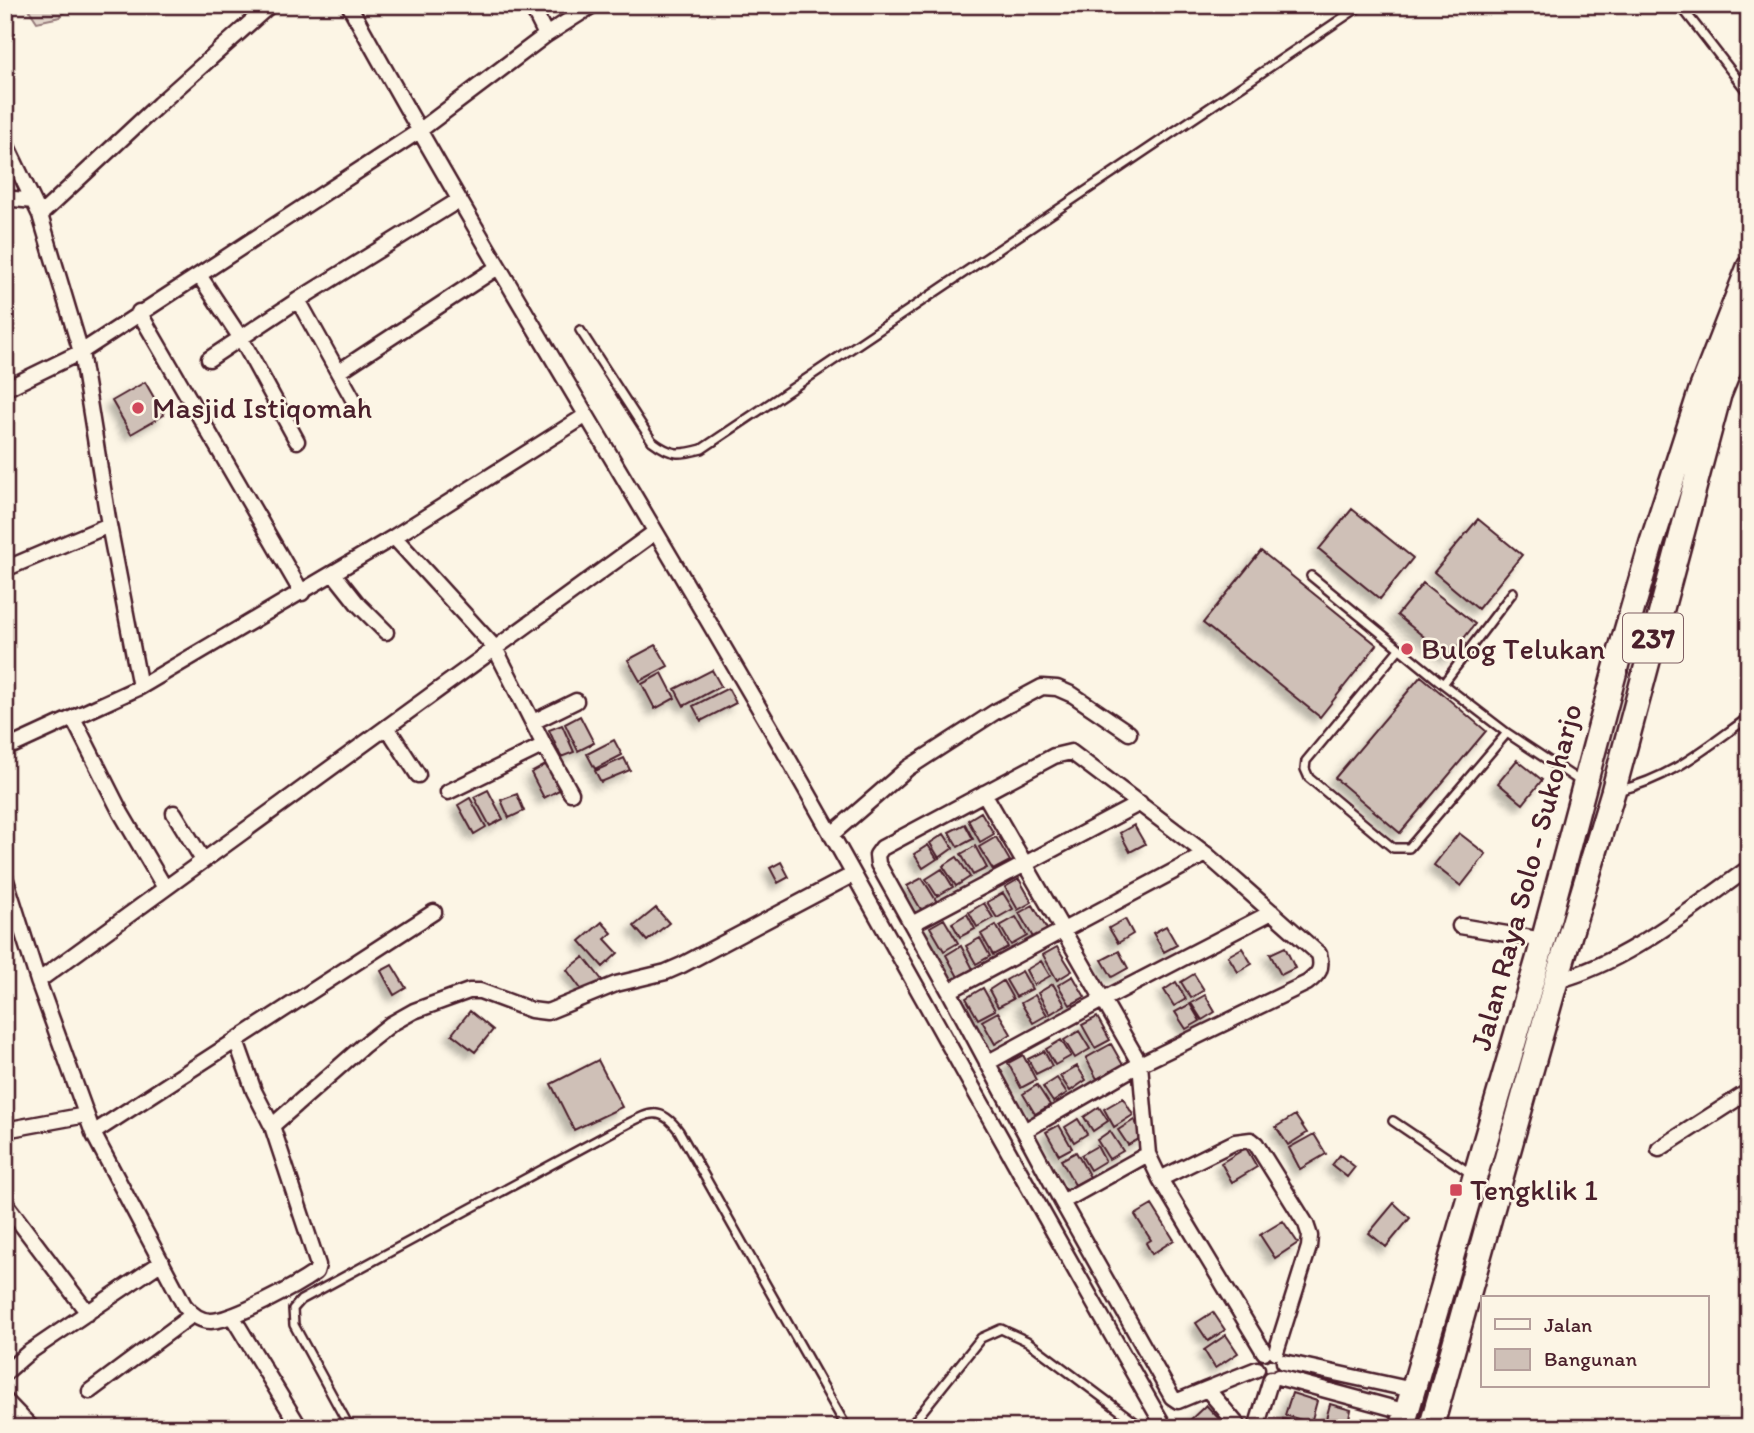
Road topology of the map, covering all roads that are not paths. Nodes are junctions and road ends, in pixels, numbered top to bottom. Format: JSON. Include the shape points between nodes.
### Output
{"nodes":[{"id":1,"x":270,"y":5,"type":"edge"},
{"id":2,"x":349,"y":5,"type":"edge"},
{"id":3,"x":531,"y":5,"type":"edge"},
{"id":4,"x":593,"y":5,"type":"edge"},
{"id":5,"x":1362,"y":5,"type":"edge"},
{"id":6,"x":1680,"y":5,"type":"edge"},
{"id":7,"x":546,"y":35,"type":"junction"},
{"id":8,"x":1749,"y":94,"type":"edge"},
{"id":9,"x":419,"y":131,"type":"junction"},
{"id":10,"x":5,"y":142,"type":"edge"},
{"id":11,"x":5,"y":198,"type":"edge"},
{"id":12,"x":459,"y":200,"type":"junction"},
{"id":13,"x":33,"y":201,"type":"junction"},
{"id":14,"x":40,"y":215,"type":"junction"},
{"id":15,"x":498,"y":267,"type":"junction"},
{"id":16,"x":1749,"y":267,"type":"edge"},
{"id":17,"x":199,"y":275,"type":"junction"},
{"id":18,"x":298,"y":300,"type":"junction"},
{"id":19,"x":139,"y":312,"type":"junction"},
{"id":20,"x":1749,"y":321,"type":"edge"},
{"id":21,"x":580,"y":330,"type":"dead end"},
{"id":22,"x":242,"y":340,"type":"junction"},
{"id":23,"x":81,"y":352,"type":"junction"},
{"id":24,"x":209,"y":359,"type":"dead end"},
{"id":25,"x":338,"y":372,"type":"junction"},
{"id":26,"x":6,"y":386,"type":"edge"},
{"id":27,"x":358,"y":408,"type":"dead end"},
{"id":28,"x":585,"y":416,"type":"junction"},
{"id":29,"x":298,"y":441,"type":"dead end"},
{"id":30,"x":109,"y":525,"type":"junction"},
{"id":31,"x":655,"y":532,"type":"junction"},
{"id":32,"x":394,"y":537,"type":"junction"},
{"id":33,"x":5,"y":569,"type":"edge"},
{"id":34,"x":334,"y":574,"type":"junction"},
{"id":35,"x":1311,"y":576,"type":"dead end"},
{"id":36,"x":300,"y":589,"type":"junction"},
{"id":37,"x":1513,"y":592,"type":"dead end"},
{"id":38,"x":386,"y":632,"type":"dead end"},
{"id":39,"x":495,"y":648,"type":"junction"},
{"id":40,"x":1399,"y":649,"type":"junction"},
{"id":41,"x":1443,"y":684,"type":"junction"},
{"id":42,"x":140,"y":687,"type":"junction"},
{"id":43,"x":576,"y":701,"type":"dead end"},
{"id":44,"x":1749,"y":717,"type":"edge"},
{"id":45,"x":73,"y":718,"type":"junction"},
{"id":46,"x":533,"y":722,"type":"junction"},
{"id":47,"x":387,"y":727,"type":"junction"},
{"id":48,"x":1129,"y":733,"type":"dead end"},
{"id":49,"x":1507,"y":733,"type":"junction"},
{"id":50,"x":544,"y":745,"type":"junction"},
{"id":51,"x":5,"y":749,"type":"edge"},
{"id":52,"x":418,"y":775,"type":"dead end"},
{"id":53,"x":1585,"y":784,"type":"junction"},
{"id":54,"x":448,"y":792,"type":"dead end"},
{"id":55,"x":1612,"y":792,"type":"junction"},
{"id":56,"x":571,"y":793,"type":"dead end"},
{"id":57,"x":984,"y":793,"type":"junction"},
{"id":58,"x":1140,"y":803,"type":"junction"},
{"id":59,"x":174,"y":813,"type":"dead end"},
{"id":60,"x":831,"y":835,"type":"junction"},
{"id":61,"x":1206,"y":854,"type":"junction"},
{"id":62,"x":203,"y":860,"type":"junction"},
{"id":63,"x":1023,"y":863,"type":"junction"},
{"id":64,"x":1749,"y":868,"type":"edge"},
{"id":65,"x":852,"y":875,"type":"junction"},
{"id":66,"x":5,"y":877,"type":"edge"},
{"id":67,"x":165,"y":888,"type":"junction"},
{"id":68,"x":434,"y":912,"type":"dead end"},
{"id":69,"x":1272,"y":912,"type":"junction"},
{"id":70,"x":10,"y":913,"type":"edge"},
{"id":71,"x":912,"y":924,"type":"junction"},
{"id":72,"x":1460,"y":926,"type":"dead end"},
{"id":73,"x":1062,"y":932,"type":"junction"},
{"id":74,"x":1541,"y":948,"type":"junction"},
{"id":75,"x":1560,"y":967,"type":"junction"},
{"id":76,"x":38,"y":981,"type":"junction"},
{"id":77,"x":949,"y":991,"type":"junction"},
{"id":78,"x":1102,"y":1000,"type":"junction"},
{"id":79,"x":236,"y":1041,"type":"junction"},
{"id":80,"x":987,"y":1063,"type":"junction"},
{"id":81,"x":1140,"y":1064,"type":"junction"},
{"id":82,"x":1749,"y":1091,"type":"edge"},
{"id":83,"x":86,"y":1115,"type":"junction"},
{"id":84,"x":1393,"y":1121,"type":"dead end"},
{"id":85,"x":272,"y":1126,"type":"junction"},
{"id":86,"x":5,"y":1130,"type":"edge"},
{"id":87,"x":1024,"y":1132,"type":"junction"},
{"id":88,"x":93,"y":1133,"type":"junction"},
{"id":89,"x":1659,"y":1149,"type":"dead end"},
{"id":90,"x":1149,"y":1154,"type":"junction"},
{"id":91,"x":1474,"y":1176,"type":"junction"},
{"id":92,"x":1160,"y":1179,"type":"junction"},
{"id":93,"x":1062,"y":1202,"type":"junction"},
{"id":94,"x":5,"y":1203,"type":"edge"},
{"id":95,"x":162,"y":1262,"type":"junction"},
{"id":96,"x":88,"y":1312,"type":"junction"},
{"id":97,"x":192,"y":1315,"type":"junction"},
{"id":98,"x":232,"y":1316,"type":"junction"},
{"id":99,"x":1275,"y":1355,"type":"junction"},
{"id":100,"x":1256,"y":1369,"type":"junction"},
{"id":101,"x":5,"y":1374,"type":"edge"},
{"id":102,"x":1274,"y":1378,"type":"junction"},
{"id":103,"x":1207,"y":1389,"type":"junction"},
{"id":104,"x":90,"y":1391,"type":"dead end"},
{"id":105,"x":5,"y":1400,"type":"edge"},
{"id":106,"x":1407,"y":1410,"type":"edge"},
{"id":107,"x":298,"y":1427,"type":"edge"},
{"id":108,"x":32,"y":1428,"type":"edge"},
{"id":109,"x":351,"y":1428,"type":"edge"},
{"id":110,"x":847,"y":1428,"type":"edge"},
{"id":111,"x":909,"y":1428,"type":"edge"},
{"id":112,"x":1143,"y":1428,"type":"edge"},
{"id":113,"x":1165,"y":1428,"type":"edge"},
{"id":114,"x":1240,"y":1428,"type":"edge"},
{"id":115,"x":1256,"y":1428,"type":"edge"},
{"id":116,"x":1432,"y":1428,"type":"edge"}],
"edges":[{"from":1,"to":14,"type":"street"},
{"from":2,"to":9,"type":"street"},
{"from":3,"to":7,"type":"street"},
{"from":4,"to":7,"type":"street"},
{"from":5,"to":21,"type":"lane","via":[[702,449],[666,452],[652,441]]},
{"from":6,"to":8,"type":"lane"},
{"from":7,"to":9,"type":"street"},
{"from":9,"to":12,"type":"street"},
{"from":9,"to":17,"type":"street"},
{"from":10,"to":13,"type":"street"},
{"from":11,"to":13,"type":"street"},
{"from":12,"to":15,"type":"street"},
{"from":12,"to":18,"type":"street"},
{"from":13,"to":14,"type":"street"},
{"from":14,"to":23,"type":"street"},
{"from":15,"to":25,"type":"street"},
{"from":15,"to":28,"type":"street"},
{"from":16,"to":53,"type":"main road","name":"Jalan Raya Solo - Sukoharjo","number":"237","via":[[1701,390],[1652,542]]},
{"from":17,"to":19,"type":"street"},
{"from":17,"to":22,"type":"street"},
{"from":18,"to":22,"type":"street"},
{"from":18,"to":25,"type":"street"},
{"from":19,"to":23,"type":"street"},
{"from":19,"to":36,"type":"street"},
{"from":20,"to":55,"type":"main road","name":"Jalan Raya Solo - Sukoharjo","number":"237","via":[[1719,395]]},
{"from":22,"to":24,"type":"street"},
{"from":22,"to":29,"type":"street"},
{"from":23,"to":26,"type":"street"},
{"from":23,"to":30,"type":"street"},
{"from":25,"to":27,"type":"street"},
{"from":28,"to":31,"type":"street"},
{"from":28,"to":32,"type":"street"},
{"from":30,"to":33,"type":"street"},
{"from":30,"to":42,"type":"street"},
{"from":31,"to":39,"type":"street"},
{"from":31,"to":60,"type":"street"},
{"from":32,"to":34,"type":"street"},
{"from":32,"to":39,"type":"street"},
{"from":34,"to":36,"type":"street"},
{"from":34,"to":38,"type":"street"},
{"from":35,"to":40,"type":"lane"},
{"from":36,"to":42,"type":"street"},
{"from":37,"to":41,"type":"lane"},
{"from":39,"to":46,"type":"street"},
{"from":39,"to":47,"type":"street"},
{"from":40,"to":41,"type":"lane"},
{"from":40,"to":49,"type":"lane","via":[[1306,761],[1305,769],[1309,778],[1394,848],[1409,848]]},
{"from":41,"to":49,"type":"lane"},
{"from":42,"to":45,"type":"street"},
{"from":43,"to":46,"type":"street"},
{"from":44,"to":55,"type":"lane","via":[[1671,772]]},
{"from":45,"to":51,"type":"street"},
{"from":45,"to":67,"type":"street"},
{"from":46,"to":50,"type":"street"},
{"from":47,"to":52,"type":"street"},
{"from":47,"to":62,"type":"street"},
{"from":48,"to":60,"type":"street","via":[[1073,695],[1042,687],[908,768]]},
{"from":49,"to":53,"type":"lane"},
{"from":50,"to":54,"type":"street"},
{"from":50,"to":56,"type":"street"},
{"from":53,"to":55,"type":"main road"},
{"from":53,"to":74,"type":"main road","name":"Jalan Raya Solo - Sukoharjo","number":"237"},
{"from":55,"to":75,"type":"main road","name":"Jalan Raya Solo - Sukoharjo","number":"237"},
{"from":57,"to":58,"type":"street","via":[[1065,752],[1075,754]]},
{"from":57,"to":63,"type":"street"},
{"from":57,"to":71,"type":"street","via":[[878,853],[878,864]]},
{"from":58,"to":61,"type":"street"},
{"from":58,"to":63,"type":"street"},
{"from":59,"to":62,"type":"street"},
{"from":60,"to":65,"type":"street"},
{"from":61,"to":69,"type":"street"},
{"from":61,"to":73,"type":"street"},
{"from":62,"to":67,"type":"street"},
{"from":63,"to":71,"type":"street"},
{"from":63,"to":73,"type":"street"},
{"from":64,"to":75,"type":"street","via":[[1639,943],[1581,975]]},
{"from":65,"to":85,"type":"street","via":[[675,969],[616,984],[553,1011],[531,1010],[488,992],[469,990],[414,1011],[363,1046]]},
{"from":65,"to":113,"type":"street"},
{"from":66,"to":70,"type":"street"},
{"from":67,"to":76,"type":"street"},
{"from":68,"to":79,"type":"street"},
{"from":69,"to":78,"type":"street"},
{"from":69,"to":81,"type":"street","via":[[1319,954],[1319,973]]},
{"from":70,"to":76,"type":"street"},
{"from":71,"to":77,"type":"street"},
{"from":72,"to":74,"type":"street"},
{"from":73,"to":77,"type":"street"},
{"from":73,"to":78,"type":"street"},
{"from":74,"to":91,"type":"main road","name":"Jalan Raya Solo - Sukoharjo","number":"237"},
{"from":75,"to":116,"type":"main road","name":"Jalan Raya Solo - Sukoharjo","number":"237"},
{"from":76,"to":83,"type":"street"},
{"from":77,"to":80,"type":"street"},
{"from":78,"to":80,"type":"street"},
{"from":78,"to":81,"type":"street"},
{"from":79,"to":85,"type":"street"},
{"from":79,"to":88,"type":"street"},
{"from":80,"to":87,"type":"street"},
{"from":81,"to":87,"type":"street"},
{"from":81,"to":90,"type":"street"},
{"from":82,"to":89,"type":"street"},
{"from":83,"to":86,"type":"street"},
{"from":83,"to":88,"type":"street"},
{"from":84,"to":91,"type":"lane"},
{"from":85,"to":98,"type":"street","via":[[318,1268],[313,1275]]},
{"from":87,"to":93,"type":"street"},
{"from":88,"to":95,"type":"street"},
{"from":90,"to":92,"type":"street"},
{"from":90,"to":93,"type":"street"},
{"from":91,"to":106,"type":"main road","name":"Jalan Raya Solo - Sukoharjo","number":"237"},
{"from":92,"to":99,"type":"street"},
{"from":92,"to":99,"type":"street","via":[[1235,1142],[1251,1140],[1256,1144],[1310,1236]]},
{"from":93,"to":103,"type":"street","via":[[1171,1397],[1178,1401]]},
{"from":94,"to":96,"type":"street"},
{"from":95,"to":96,"type":"street"},
{"from":95,"to":97,"type":"street"},
{"from":96,"to":101,"type":"street"},
{"from":97,"to":98,"type":"street","via":[[211,1321]]},
{"from":97,"to":104,"type":"street"},
{"from":98,"to":107,"type":"street"},
{"from":99,"to":100,"type":"street","via":[[1256,1361]]},
{"from":99,"to":102,"type":"street","via":[[1283,1371]]},
{"from":99,"to":106,"type":"street"},
{"from":100,"to":102,"type":"street","via":[[1262,1376]]},
{"from":100,"to":103,"type":"street"},
{"from":102,"to":106,"type":"street"},
{"from":102,"to":115,"type":"street"},
{"from":103,"to":114,"type":"street"},
{"from":105,"to":108,"type":"street"},
{"from":109,"to":110,"type":"lane","via":[[294,1325],[293,1309],[301,1300],[623,1126],[657,1114],[669,1118],[679,1132]]},
{"from":111,"to":112,"type":"lane","via":[[981,1338],[1001,1329],[1027,1340]]}]}
